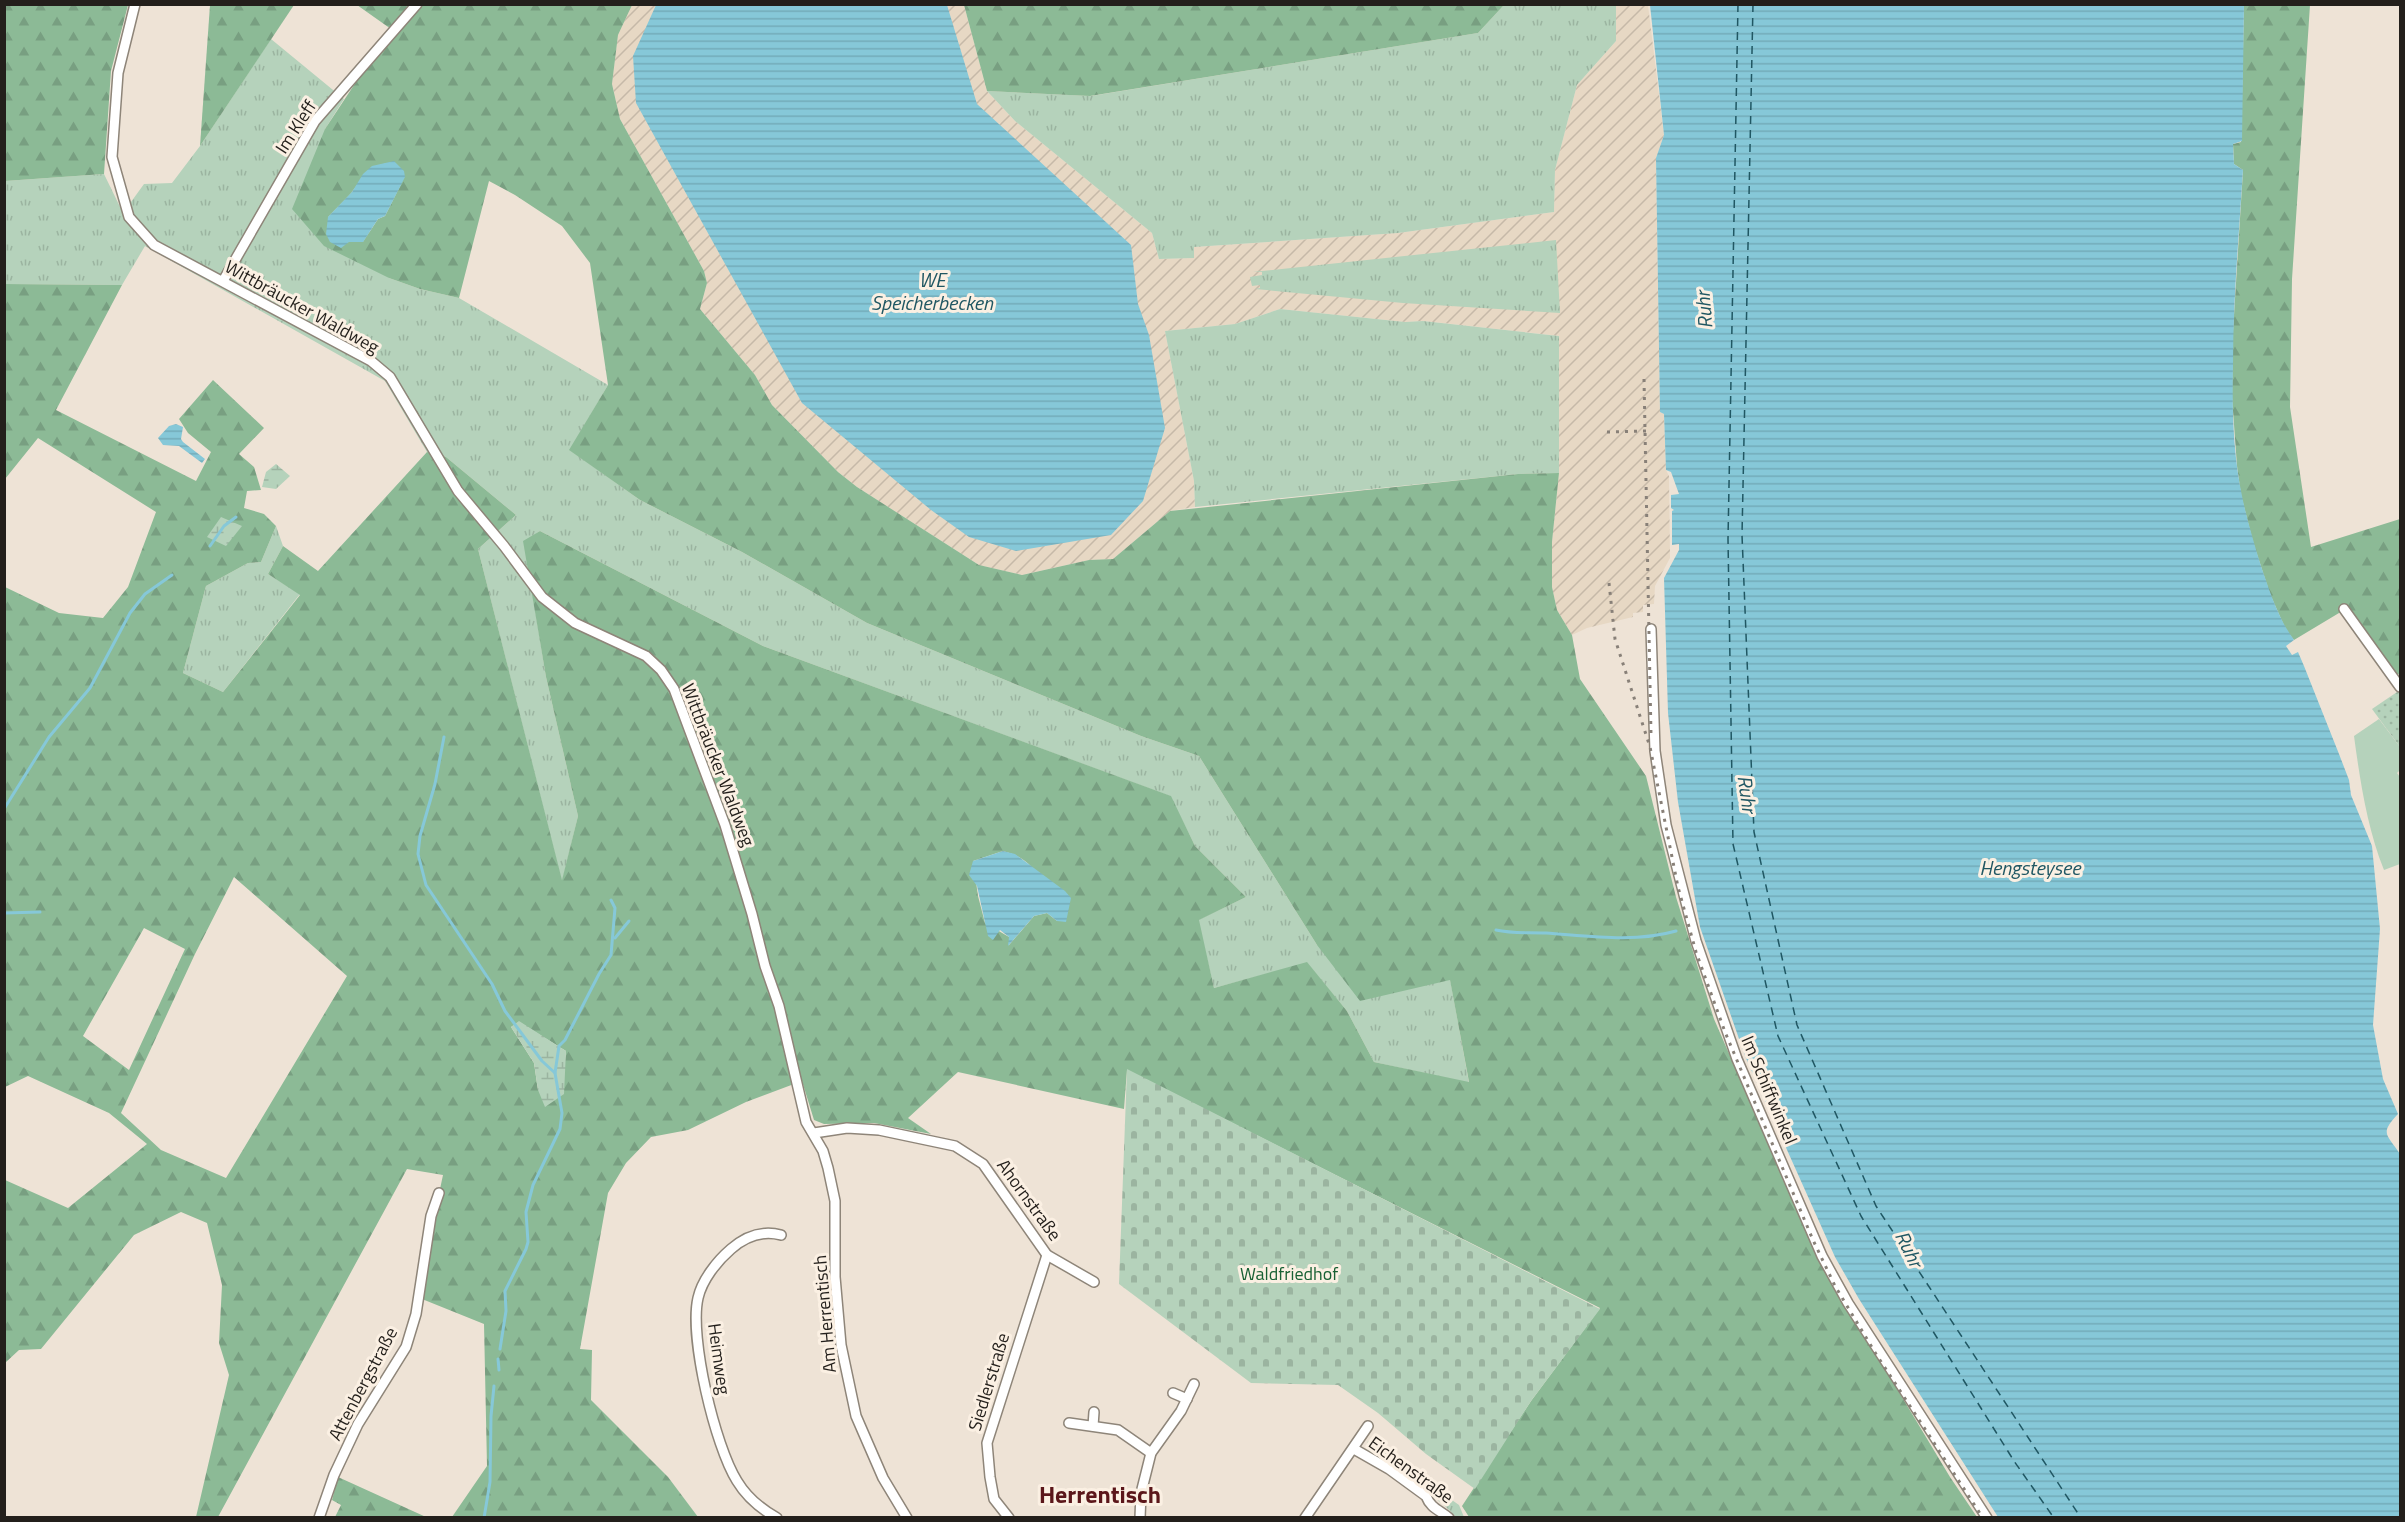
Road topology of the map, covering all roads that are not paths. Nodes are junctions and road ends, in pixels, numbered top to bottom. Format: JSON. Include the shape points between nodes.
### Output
{"nodes":[{"id":1,"x":135,"y":4,"type":"edge"},
{"id":2,"x":417,"y":4,"type":"edge"},
{"id":3,"x":223,"y":281,"type":"junction"},
{"id":4,"x":2344,"y":609,"type":"dead end"},
{"id":5,"x":1651,"y":628,"type":"dead end"},
{"id":6,"x":2400,"y":687,"type":"edge"},
{"id":7,"x":814,"y":1133,"type":"junction"},
{"id":8,"x":439,"y":1193,"type":"dead end"},
{"id":9,"x":781,"y":1235,"type":"dead end"},
{"id":10,"x":1047,"y":1255,"type":"junction"},
{"id":11,"x":1094,"y":1281,"type":"dead end"},
{"id":12,"x":1194,"y":1384,"type":"dead end"},
{"id":13,"x":1173,"y":1393,"type":"dead end"},
{"id":14,"x":1187,"y":1399,"type":"junction"},
{"id":15,"x":1094,"y":1412,"type":"dead end"},
{"id":16,"x":1069,"y":1423,"type":"dead end"},
{"id":17,"x":1093,"y":1426,"type":"junction"},
{"id":18,"x":1368,"y":1426,"type":"dead end"},
{"id":19,"x":1354,"y":1449,"type":"junction"},
{"id":20,"x":1151,"y":1453,"type":"junction"},
{"id":21,"x":319,"y":1518,"type":"edge"},
{"id":22,"x":777,"y":1518,"type":"edge"},
{"id":23,"x":907,"y":1518,"type":"edge"},
{"id":24,"x":1009,"y":1518,"type":"edge"},
{"id":25,"x":1140,"y":1518,"type":"edge"},
{"id":26,"x":1305,"y":1518,"type":"edge"},
{"id":27,"x":1449,"y":1518,"type":"edge"},
{"id":28,"x":1987,"y":1518,"type":"edge"}],
"edges":[{"from":1,"to":3,"type":"street","name":"Wittbräucker Waldweg","via":[[118,74],[111,157],[129,217],[154,245]]},
{"from":2,"to":3,"type":"street","name":"Im Kleff","via":[[315,121]]},
{"from":3,"to":7,"type":"street","name":"Wittbräucker Waldweg","via":[[371,362],[390,377],[458,491],[542,597],[575,623],[646,656],[674,688],[725,825],[779,1006],[805,1116]]},
{"from":4,"to":6,"type":"street"},
{"from":5,"to":28,"type":"street","name":"Im Schiffwinkel","via":[[1655,751],[1666,825],[1696,941],[1733,1048],[1822,1256],[1848,1303]]},
{"from":7,"to":10,"type":"street","name":"Ahornstraße","via":[[847,1128],[879,1130],[955,1146],[983,1164]]},
{"from":7,"to":23,"type":"street","name":"Am Herrentisch","via":[[823,1151],[835,1202],[835,1276],[841,1345],[856,1416]]},
{"from":8,"to":21,"type":"street","name":"Attenbergstraße","via":[[431,1216],[416,1314],[406,1347],[358,1424]]},
{"from":9,"to":22,"type":"street","name":"Heimweg","via":[[766,1231],[734,1246],[701,1290],[696,1310],[708,1402],[727,1461],[744,1492]]},
{"from":10,"to":11,"type":"street","name":"Ahornstraße"},
{"from":10,"to":24,"type":"street","name":"Siedlerstraße","via":[[987,1443],[994,1499]]},
{"from":12,"to":14,"type":"street"},
{"from":13,"to":14,"type":"street"},
{"from":14,"to":20,"type":"street"},
{"from":15,"to":17,"type":"street"},
{"from":16,"to":17,"type":"street"},
{"from":17,"to":20,"type":"street","via":[[1118,1430]]},
{"from":18,"to":19,"type":"street"},
{"from":19,"to":26,"type":"street"},
{"from":19,"to":27,"type":"street","name":"Eichenstraße","via":[[1426,1496],[1439,1513]]},
{"from":20,"to":25,"type":"street","via":[[1141,1493]]}]}
